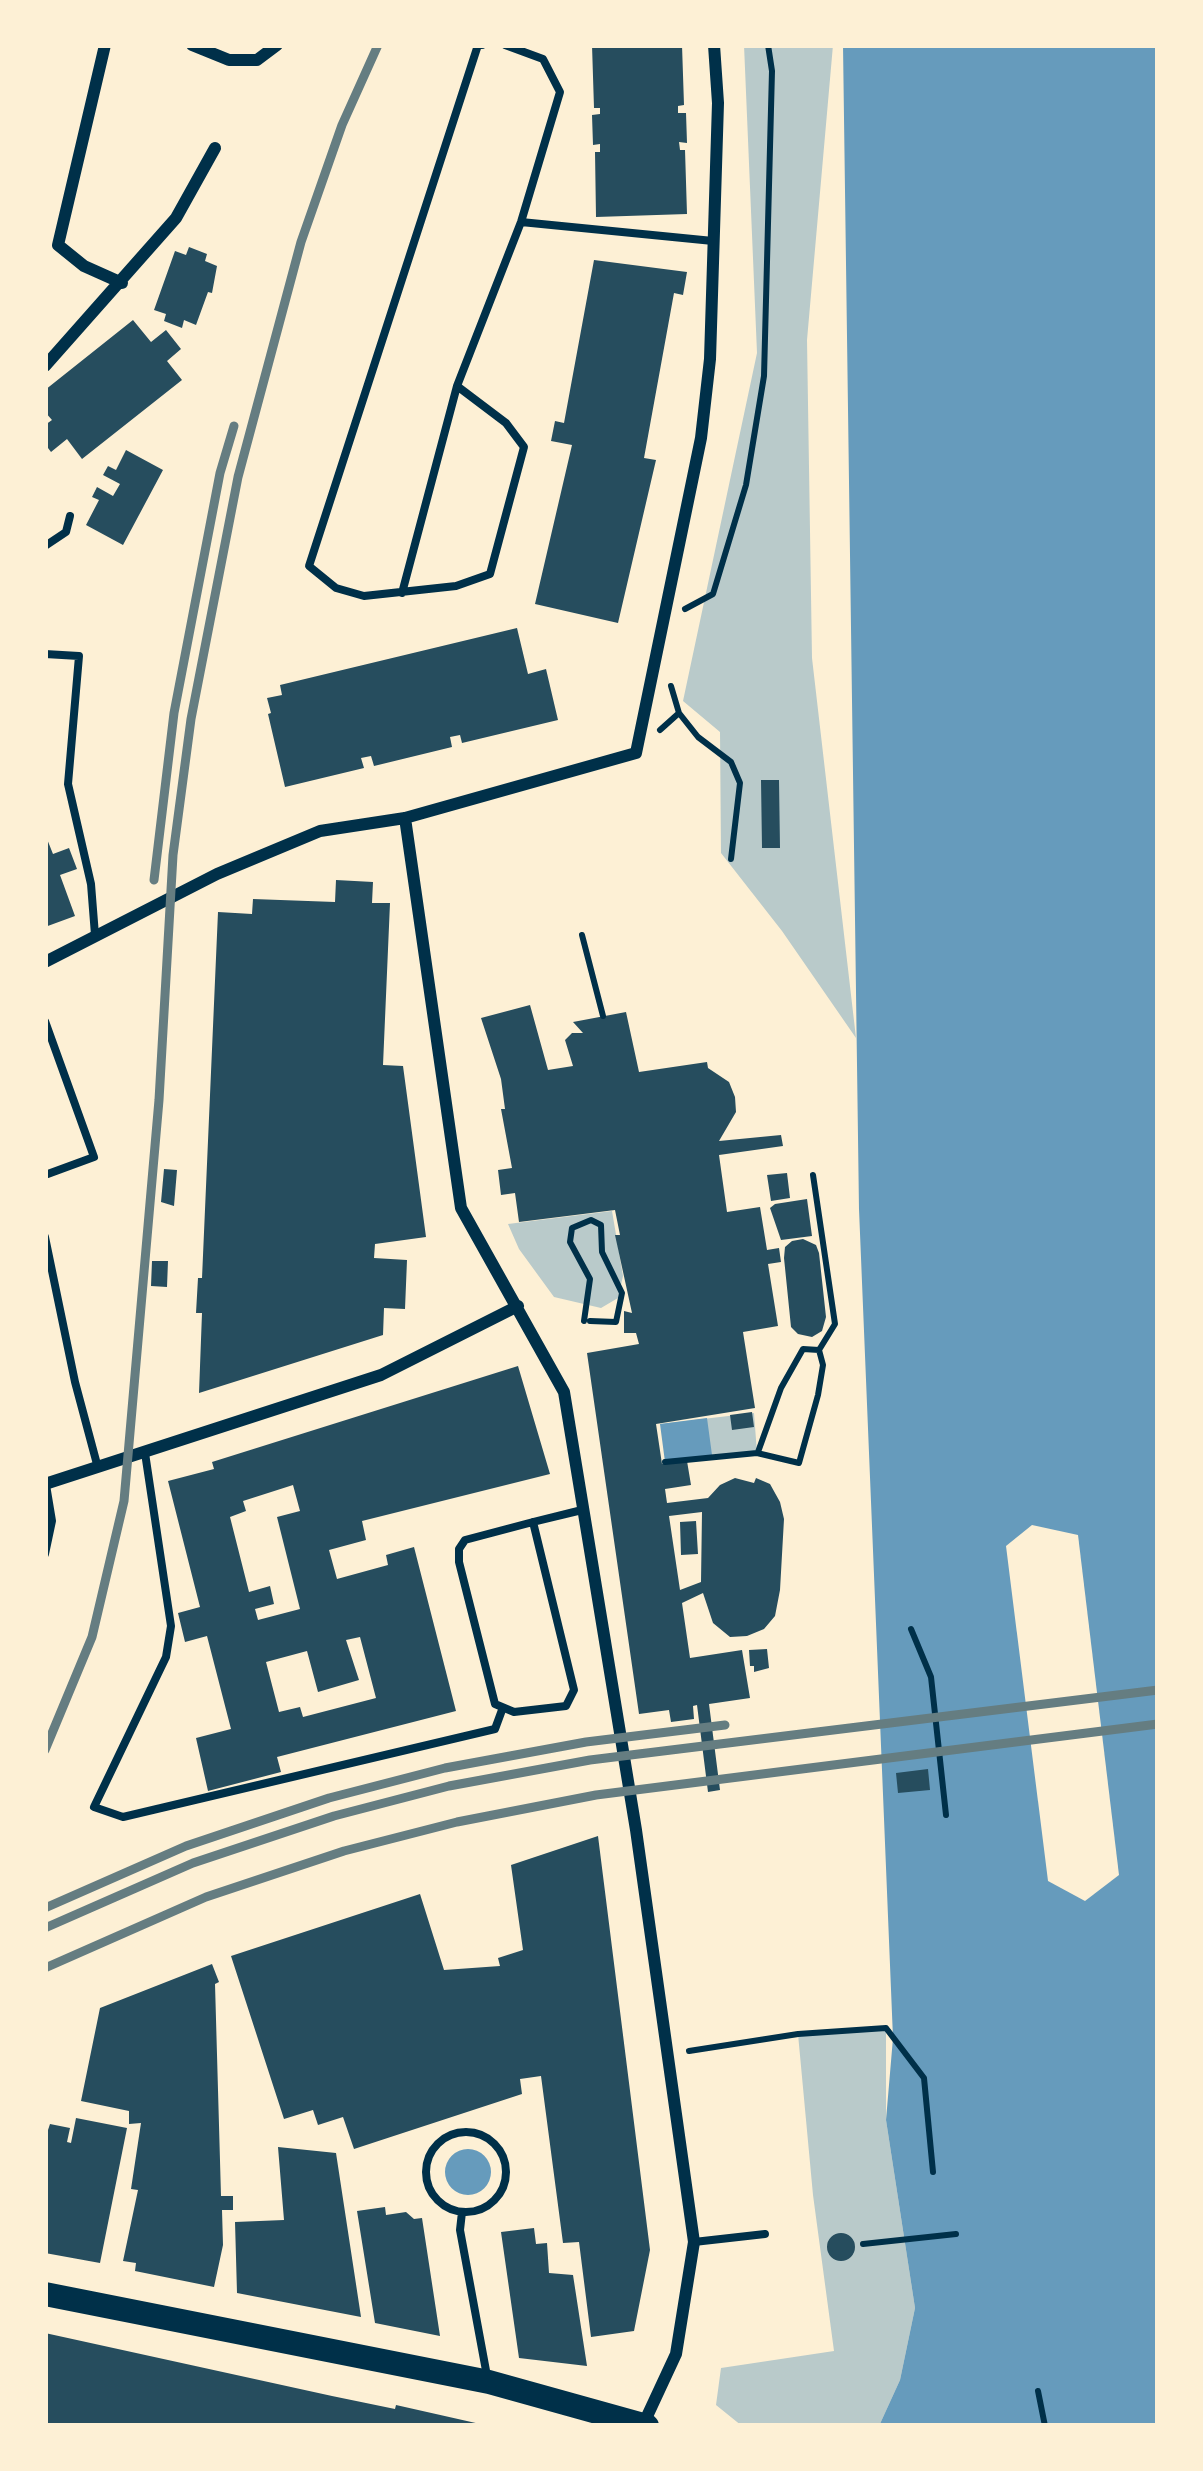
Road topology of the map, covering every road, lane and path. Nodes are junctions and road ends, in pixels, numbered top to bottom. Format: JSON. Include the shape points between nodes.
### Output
{"nodes":[{"id":1,"x":105,"y":45,"type":"edge"},
{"id":2,"x":192,"y":45,"type":"edge"},
{"id":3,"x":277,"y":45,"type":"edge"},
{"id":4,"x":482,"y":45,"type":"edge"},
{"id":5,"x":505,"y":45,"type":"edge"},
{"id":6,"x":715,"y":45,"type":"edge"},
{"id":7,"x":767,"y":45,"type":"edge"},
{"id":8,"x":215,"y":148,"type":"dead end"},
{"id":9,"x":521,"y":222,"type":"junction"},
{"id":10,"x":715,"y":241,"type":"junction"},
{"id":11,"x":122,"y":283,"type":"junction"},
{"id":12,"x":45,"y":365,"type":"edge"},
{"id":13,"x":457,"y":386,"type":"junction"},
{"id":14,"x":70,"y":516,"type":"dead end"},
{"id":15,"x":45,"y":546,"type":"edge"},
{"id":16,"x":401,"y":593,"type":"junction"},
{"id":17,"x":681,"y":626,"type":"dead end"},
{"id":18,"x":45,"y":654,"type":"edge"},
{"id":19,"x":670,"y":680,"type":"dead end"},
{"id":20,"x":679,"y":713,"type":"junction"},
{"id":21,"x":636,"y":753,"type":"junction"},
{"id":22,"x":405,"y":818,"type":"junction"},
{"id":23,"x":731,"y":859,"type":"dead end"},
{"id":24,"x":582,"y":935,"type":"dead end"},
{"id":25,"x":95,"y":937,"type":"junction"},
{"id":26,"x":45,"y":962,"type":"edge"},
{"id":27,"x":603,"y":1016,"type":"dead end"},
{"id":28,"x":45,"y":1021,"type":"edge"},
{"id":29,"x":45,"y":1175,"type":"edge"},
{"id":30,"x":814,"y":1175,"type":"dead end"},
{"id":31,"x":45,"y":1237,"type":"edge"},
{"id":32,"x":518,"y":1306,"type":"junction"},
{"id":33,"x":587,"y":1321,"type":"joint"},
{"id":34,"x":819,"y":1350,"type":"junction"},
{"id":35,"x":758,"y":1453,"type":"junction"},
{"id":36,"x":145,"y":1454,"type":"junction"},
{"id":37,"x":665,"y":1462,"type":"dead end"},
{"id":38,"x":98,"y":1468,"type":"junction"},
{"id":39,"x":45,"y":1484,"type":"edge"},
{"id":40,"x":583,"y":1509,"type":"junction"},
{"id":41,"x":533,"y":1522,"type":"junction"},
{"id":42,"x":45,"y":1554,"type":"edge"},
{"id":43,"x":911,"y":1629,"type":"dead end"},
{"id":44,"x":502,"y":1711,"type":"junction"},
{"id":45,"x":946,"y":1815,"type":"dead end"},
{"id":46,"x":686,"y":2051,"type":"dead end"},
{"id":47,"x":933,"y":2172,"type":"dead end"},
{"id":48,"x":462,"y":2212,"type":"junction"},
{"id":49,"x":765,"y":2234,"type":"dead end"},
{"id":50,"x":956,"y":2234,"type":"dead end"},
{"id":51,"x":694,"y":2242,"type":"junction"},
{"id":52,"x":862,"y":2244,"type":"dead end"},
{"id":53,"x":45,"y":2294,"type":"edge"},
{"id":54,"x":489,"y":2383,"type":"junction"},
{"id":55,"x":1038,"y":2391,"type":"dead end"},
{"id":56,"x":644,"y":2426,"type":"edge"},
{"id":57,"x":1045,"y":2426,"type":"edge"}],
"edges":[{"from":1,"to":11,"type":"street","via":[[58,245]]},
{"from":2,"to":3,"type":"street","via":[[229,60],[257,60]]},
{"from":4,"to":16,"type":"lane","via":[[309,566],[336,588]]},
{"from":5,"to":9,"type":"lane","via":[[543,59],[560,92]]},
{"from":6,"to":10,"type":"street"},
{"from":7,"to":17,"type":"path","via":[[764,376],[746,485],[713,593],[685,608]]},
{"from":8,"to":11,"type":"street","via":[[176,218]]},
{"from":9,"to":10,"type":"lane"},
{"from":9,"to":13,"type":"lane"},
{"from":10,"to":21,"type":"street","via":[[700,437]]},
{"from":11,"to":12,"type":"street"},
{"from":13,"to":16,"type":"lane"},
{"from":13,"to":16,"type":"lane","via":[[524,447],[490,574]]},
{"from":14,"to":15,"type":"lane","via":[[66,532]]},
{"from":18,"to":25,"type":"lane","via":[[79,656],[68,784]]},
{"from":19,"to":20,"type":"path"},
{"from":20,"to":21,"type":"path"},
{"from":20,"to":23,"type":"path","via":[[731,762],[740,783]]},
{"from":21,"to":22,"type":"street"},
{"from":22,"to":25,"type":"street","via":[[320,830]]},
{"from":22,"to":32,"type":"street","via":[[461,1208]]},
{"from":24,"to":27,"type":"path"},
{"from":25,"to":26,"type":"street"},
{"from":28,"to":29,"type":"lane","via":[[94,1157]]},
{"from":30,"to":34,"type":"path","via":[[835,1324]]},
{"from":31,"to":38,"type":"lane"},
{"from":32,"to":36,"type":"street","via":[[381,1375]]},
{"from":32,"to":40,"type":"street","via":[[564,1392]]},
{"from":33,"to":33,"type":"path","via":[[616,1322],[622,1293],[602,1252],[601,1225],[591,1220],[572,1228],[570,1242],[590,1279]]},
{"from":34,"to":35,"type":"path","via":[[802,1349]]},
{"from":34,"to":35,"type":"path","via":[[824,1365],[799,1463]]},
{"from":35,"to":37,"type":"path"},
{"from":36,"to":38,"type":"street"},
{"from":36,"to":44,"type":"lane","via":[[171,1626],[166,1657],[94,1808],[123,1817],[495,1729]]},
{"from":38,"to":39,"type":"street"},
{"from":39,"to":42,"type":"lane","via":[[52,1521]]},
{"from":40,"to":41,"type":"lane"},
{"from":40,"to":51,"type":"street"},
{"from":41,"to":44,"type":"lane","via":[[465,1540],[459,1549]]},
{"from":41,"to":44,"type":"lane","via":[[574,1690],[566,1706]]},
{"from":43,"to":45,"type":"path","via":[[931,1677]]},
{"from":46,"to":47,"type":"path","via":[[886,2028],[924,2078]]},
{"from":48,"to":48,"type":"lane","via":[[487,2206],[504,2186],[505,2160],[478,2132],[451,2134],[425,2164],[429,2190]]},
{"from":48,"to":54,"type":"lane"},
{"from":49,"to":51,"type":"lane"},
{"from":50,"to":52,"type":"path"},
{"from":51,"to":56,"type":"street","via":[[676,2354]]},
{"from":53,"to":54,"type":"main road"},
{"from":54,"to":56,"type":"main road"},
{"from":55,"to":57,"type":"path"}]}
